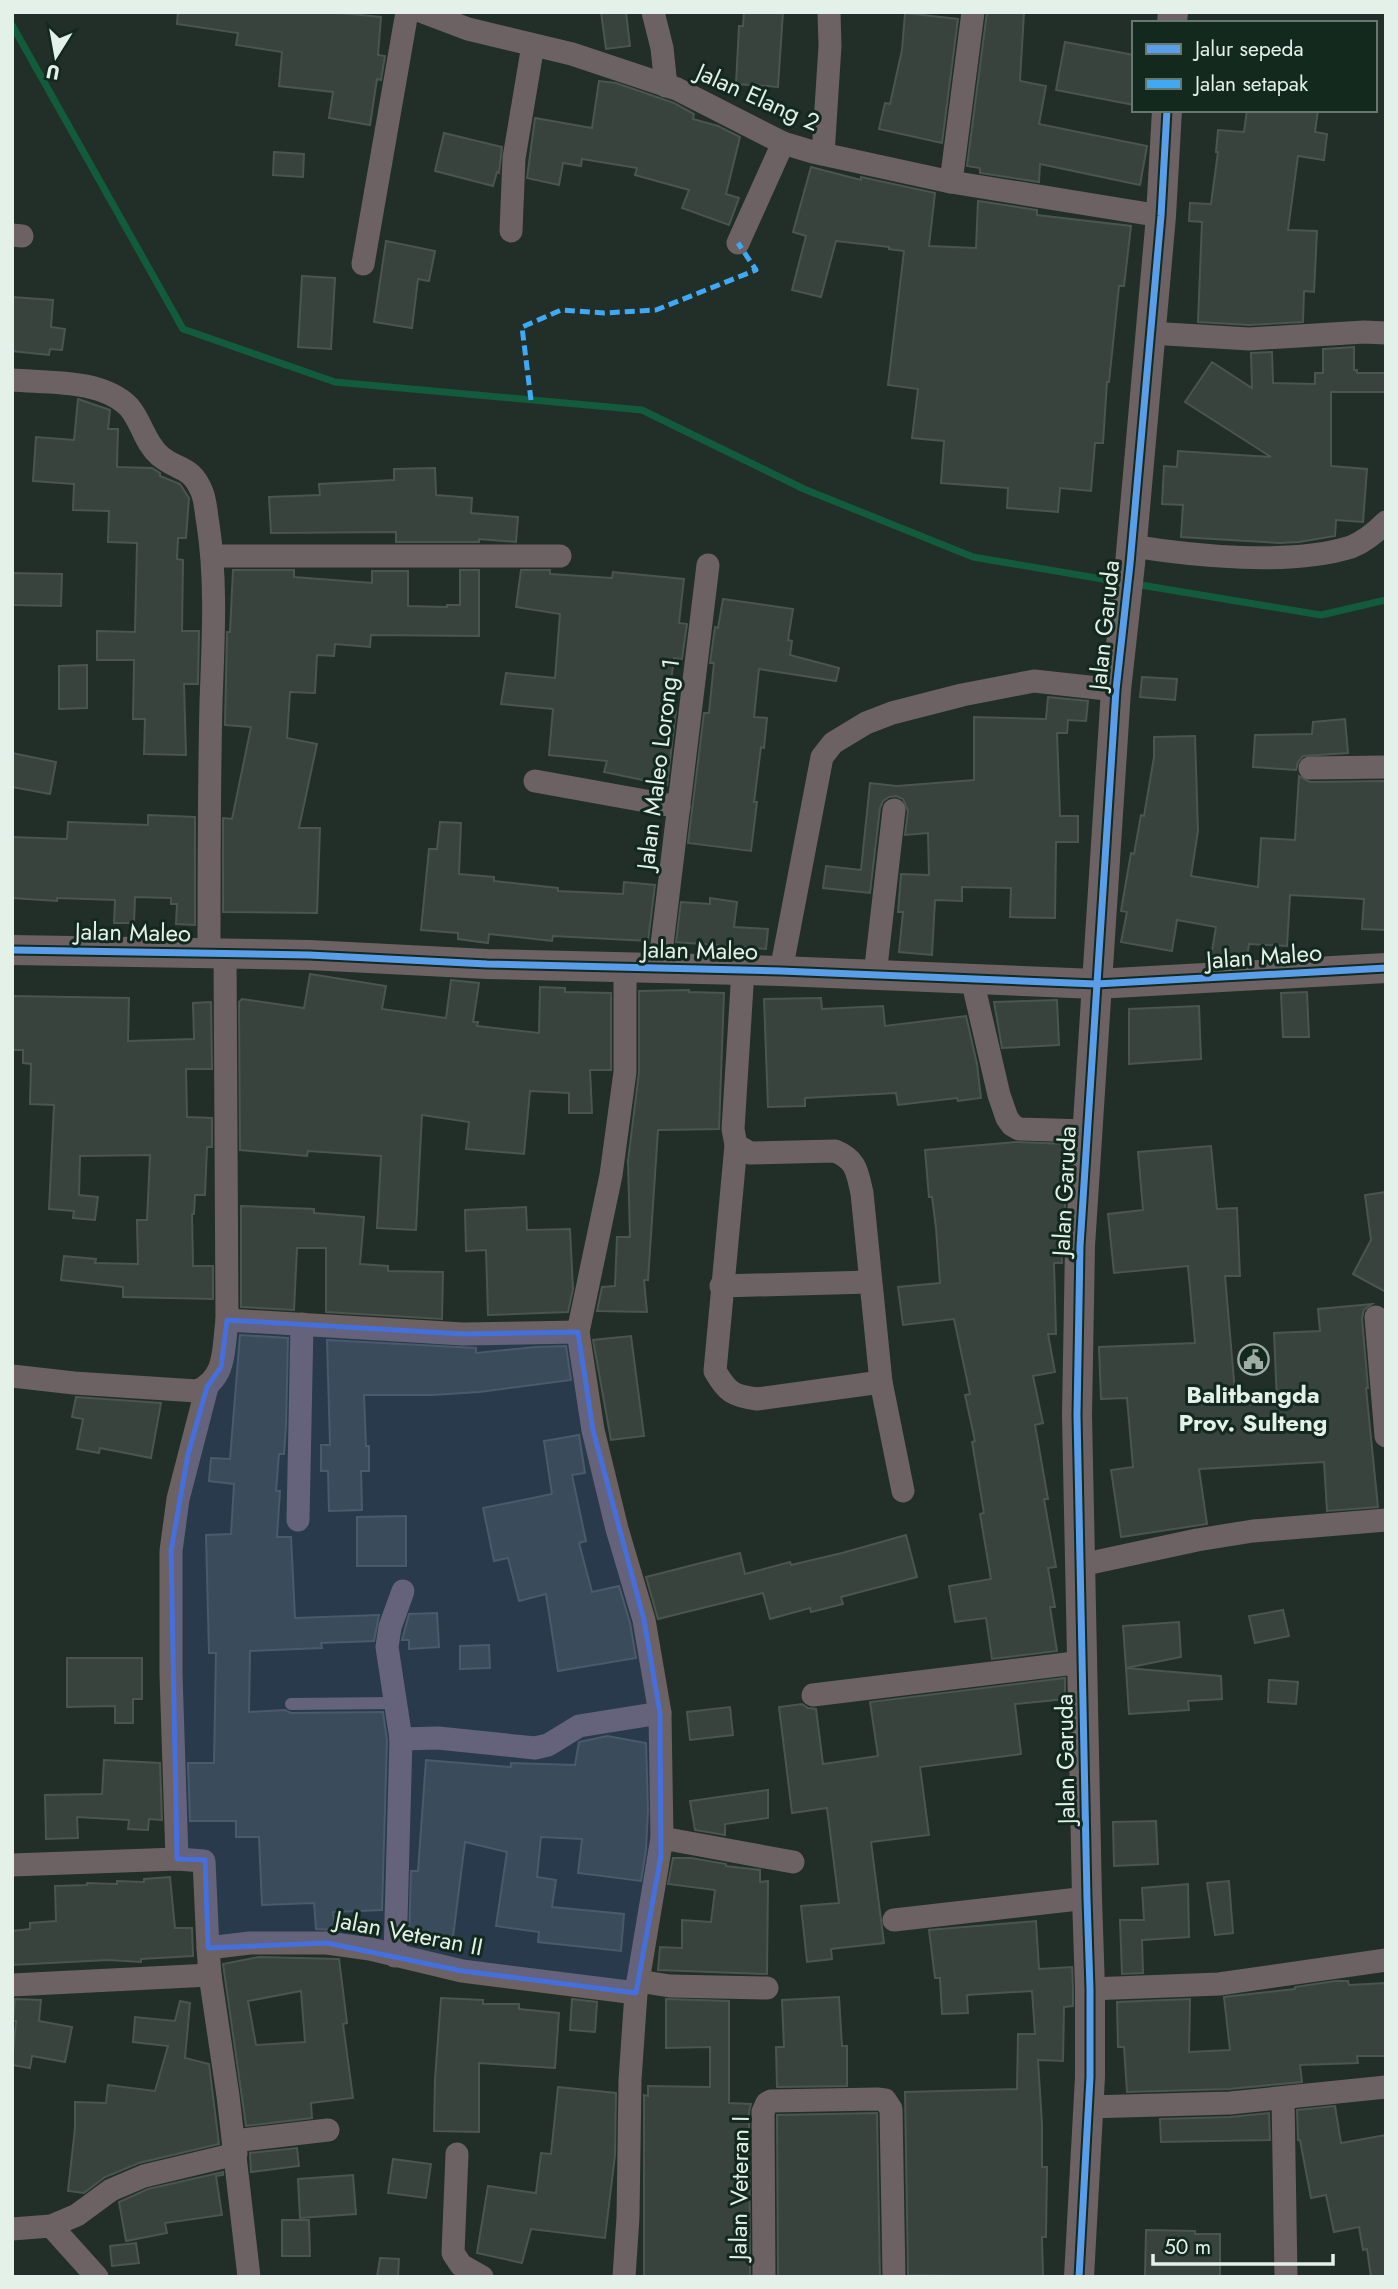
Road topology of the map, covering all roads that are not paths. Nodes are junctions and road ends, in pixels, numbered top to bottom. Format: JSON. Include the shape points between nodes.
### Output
{"nodes":[{"id":1,"x":407,"y":12,"type":"edge"},
{"id":2,"x":423,"y":12,"type":"edge"},
{"id":3,"x":653,"y":12,"type":"edge"},
{"id":4,"x":829,"y":12,"type":"edge"},
{"id":5,"x":973,"y":12,"type":"edge"},
{"id":6,"x":533,"y":45,"type":"junction"},
{"id":7,"x":666,"y":86,"type":"junction"},
{"id":8,"x":1167,"y":112,"type":"edge"},
{"id":9,"x":783,"y":143,"type":"junction"},
{"id":10,"x":823,"y":154,"type":"junction"},
{"id":11,"x":951,"y":182,"type":"junction"},
{"id":12,"x":1161,"y":216,"type":"junction"},
{"id":13,"x":511,"y":230,"type":"dead end"},
{"id":14,"x":738,"y":243,"type":"dead end"},
{"id":15,"x":363,"y":264,"type":"dead end"},
{"id":16,"x":1150,"y":333,"type":"junction"},
{"id":17,"x":1386,"y":333,"type":"edge"},
{"id":18,"x":12,"y":380,"type":"edge"},
{"id":19,"x":1386,"y":522,"type":"edge"},
{"id":20,"x":213,"y":555,"type":"junction"},
{"id":21,"x":1131,"y":555,"type":"junction"},
{"id":22,"x":560,"y":556,"type":"dead end"},
{"id":23,"x":708,"y":565,"type":"dead end"},
{"id":24,"x":1116,"y":690,"type":"junction"},
{"id":25,"x":1386,"y":767,"type":"edge"},
{"id":26,"x":1310,"y":768,"type":"dead end"},
{"id":27,"x":535,"y":781,"type":"dead end"},
{"id":28,"x":679,"y":807,"type":"junction"},
{"id":29,"x":894,"y":810,"type":"dead end"},
{"id":30,"x":12,"y":950,"type":"edge"},
{"id":31,"x":217,"y":953,"type":"junction"},
{"id":32,"x":625,"y":968,"type":"junction"},
{"id":33,"x":659,"y":968,"type":"junction"},
{"id":34,"x":1386,"y":968,"type":"edge"},
{"id":35,"x":743,"y":970,"type":"junction"},
{"id":36,"x":781,"y":971,"type":"junction"},
{"id":37,"x":875,"y":975,"type":"junction"},
{"id":38,"x":972,"y":979,"type":"junction"},
{"id":39,"x":1096,"y":984,"type":"junction"},
{"id":40,"x":1087,"y":1131,"type":"junction"},
{"id":41,"x":736,"y":1145,"type":"junction"},
{"id":42,"x":870,"y":1282,"type":"junction"},
{"id":43,"x":721,"y":1286,"type":"junction"},
{"id":44,"x":1376,"y":1317,"type":"dead end"},
{"id":45,"x":227,"y":1320,"type":"junction"},
{"id":46,"x":302,"y":1324,"type":"junction"},
{"id":47,"x":578,"y":1332,"type":"junction"},
{"id":48,"x":12,"y":1376,"type":"edge"},
{"id":49,"x":881,"y":1382,"type":"junction"},
{"id":50,"x":207,"y":1387,"type":"junction"},
{"id":51,"x":1386,"y":1436,"type":"edge"},
{"id":52,"x":902,"y":1491,"type":"dead end"},
{"id":53,"x":298,"y":1520,"type":"dead end"},
{"id":54,"x":1386,"y":1520,"type":"edge"},
{"id":55,"x":1080,"y":1565,"type":"junction"},
{"id":56,"x":403,"y":1591,"type":"dead end"},
{"id":57,"x":1083,"y":1662,"type":"junction"},
{"id":58,"x":813,"y":1695,"type":"dead end"},
{"id":59,"x":291,"y":1703,"type":"dead end"},
{"id":60,"x":395,"y":1703,"type":"junction"},
{"id":61,"x":660,"y":1713,"type":"junction"},
{"id":62,"x":401,"y":1739,"type":"junction"},
{"id":63,"x":662,"y":1838,"type":"junction"},
{"id":64,"x":177,"y":1859,"type":"junction"},
{"id":65,"x":793,"y":1861,"type":"dead end"},
{"id":66,"x":12,"y":1865,"type":"edge"},
{"id":67,"x":1087,"y":1898,"type":"junction"},
{"id":68,"x":894,"y":1920,"type":"dead end"},
{"id":69,"x":208,"y":1948,"type":"junction"},
{"id":70,"x":395,"y":1956,"type":"junction"},
{"id":71,"x":1386,"y":1960,"type":"edge"},
{"id":72,"x":210,"y":1975,"type":"junction"},
{"id":73,"x":12,"y":1985,"type":"edge"},
{"id":74,"x":637,"y":1987,"type":"junction"},
{"id":75,"x":767,"y":1988,"type":"dead end"},
{"id":76,"x":1090,"y":1989,"type":"junction"},
{"id":77,"x":1386,"y":2087,"type":"edge"},
{"id":78,"x":1283,"y":2098,"type":"junction"},
{"id":79,"x":1088,"y":2107,"type":"junction"},
{"id":80,"x":328,"y":2130,"type":"dead end"},
{"id":81,"x":235,"y":2148,"type":"junction"},
{"id":82,"x":457,"y":2154,"type":"dead end"},
{"id":83,"x":51,"y":2226,"type":"junction"},
{"id":84,"x":12,"y":2230,"type":"edge"},
{"id":85,"x":97,"y":2277,"type":"edge"},
{"id":86,"x":249,"y":2277,"type":"edge"},
{"id":87,"x":482,"y":2277,"type":"edge"},
{"id":88,"x":624,"y":2277,"type":"edge"},
{"id":89,"x":764,"y":2277,"type":"edge"},
{"id":90,"x":894,"y":2277,"type":"edge"},
{"id":91,"x":1079,"y":2277,"type":"edge"},
{"id":92,"x":1286,"y":2277,"type":"edge"}],
"edges":[{"from":1,"to":15,"type":"street"},
{"from":2,"to":6,"type":"street","name":"Jalan Elang 2"},
{"from":3,"to":7,"type":"street"},
{"from":4,"to":10,"type":"street"},
{"from":5,"to":11,"type":"street"},
{"from":6,"to":7,"type":"street","name":"Jalan Elang 2"},
{"from":6,"to":13,"type":"street","via":[[514,158]]},
{"from":7,"to":9,"type":"street","name":"Jalan Elang 2"},
{"from":8,"to":12,"type":"street","name":"Jalan Garuda"},
{"from":9,"to":10,"type":"street","name":"Jalan Elang 2"},
{"from":9,"to":14,"type":"street"},
{"from":10,"to":11,"type":"street","name":"Jalan Elang 2"},
{"from":11,"to":12,"type":"street","name":"Jalan Elang 2"},
{"from":12,"to":16,"type":"street","name":"Jalan Garuda"},
{"from":16,"to":17,"type":"street","via":[[1250,339]]},
{"from":16,"to":21,"type":"street","name":"Jalan Garuda"},
{"from":18,"to":20,"type":"street","via":[[88,387],[128,406],[161,457],[188,470],[196,481],[203,494]]},
{"from":19,"to":21,"type":"street","via":[[1350,547],[1278,557]]},
{"from":20,"to":22,"type":"street"},
{"from":20,"to":31,"type":"street","via":[[209,784]]},
{"from":21,"to":24,"type":"street","name":"Jalan Garuda"},
{"from":23,"to":28,"type":"street","name":"Jalan Maleo Lorong 1"},
{"from":24,"to":36,"type":"street","via":[[1034,681],[1011,684],[881,717],[833,743],[822,757]]},
{"from":24,"to":39,"type":"street","name":"Jalan Garuda"},
{"from":25,"to":26,"type":"street"},
{"from":27,"to":28,"type":"street"},
{"from":28,"to":33,"type":"street","name":"Jalan Maleo Lorong 1"},
{"from":29,"to":37,"type":"street"},
{"from":30,"to":31,"type":"street","name":"Jalan Maleo"},
{"from":31,"to":32,"type":"street","name":"Jalan Maleo"},
{"from":31,"to":45,"type":"street"},
{"from":32,"to":33,"type":"street","name":"Jalan Maleo"},
{"from":32,"to":47,"type":"street","via":[[625,1072],[611,1175]]},
{"from":33,"to":35,"type":"street","name":"Jalan Maleo"},
{"from":34,"to":39,"type":"street","name":"Jalan Maleo"},
{"from":35,"to":36,"type":"street","name":"Jalan Maleo"},
{"from":35,"to":41,"type":"street","via":[[733,1129]]},
{"from":36,"to":37,"type":"street","name":"Jalan Maleo"},
{"from":37,"to":38,"type":"street","name":"Jalan Maleo"},
{"from":38,"to":39,"type":"street","name":"Jalan Maleo"},
{"from":38,"to":40,"type":"street","via":[[999,1095],[1012,1125]]},
{"from":39,"to":40,"type":"street","name":"Jalan Garuda"},
{"from":40,"to":55,"type":"street","name":"Jalan Garuda","via":[[1077,1415]]},
{"from":41,"to":42,"type":"street","via":[[750,1153],[820,1150],[846,1155],[856,1167],[862,1193]]},
{"from":41,"to":43,"type":"street"},
{"from":42,"to":43,"type":"street"},
{"from":42,"to":49,"type":"street"},
{"from":43,"to":49,"type":"street","via":[[715,1371],[726,1389],[757,1399]]},
{"from":44,"to":51,"type":"street"},
{"from":45,"to":46,"type":"street"},
{"from":45,"to":50,"type":"street","via":[[221,1367]]},
{"from":46,"to":47,"type":"street","via":[[463,1334]]},
{"from":46,"to":53,"type":"street"},
{"from":47,"to":61,"type":"street","via":[[593,1430],[644,1620]]},
{"from":48,"to":50,"type":"street","via":[[182,1391]]},
{"from":49,"to":52,"type":"street"},
{"from":50,"to":64,"type":"street","via":[[178,1499],[171,1551]]},
{"from":54,"to":55,"type":"street","via":[[1196,1539]]},
{"from":55,"to":57,"type":"street","name":"Jalan Garuda"},
{"from":56,"to":60,"type":"street","via":[[387,1647]]},
{"from":57,"to":58,"type":"street"},
{"from":57,"to":67,"type":"street","name":"Jalan Garuda"},
{"from":59,"to":60,"type":"lane"},
{"from":60,"to":62,"type":"street"},
{"from":61,"to":62,"type":"street","via":[[579,1726],[535,1748]]},
{"from":61,"to":63,"type":"street"},
{"from":62,"to":70,"type":"street"},
{"from":63,"to":65,"type":"street"},
{"from":63,"to":74,"type":"street"},
{"from":64,"to":66,"type":"street"},
{"from":64,"to":69,"type":"street","via":[[204,1861]]},
{"from":67,"to":68,"type":"street"},
{"from":67,"to":76,"type":"street","name":"Jalan Garuda"},
{"from":69,"to":70,"type":"street","name":"Jalan Veteran II","via":[[327,1943]]},
{"from":69,"to":72,"type":"street"},
{"from":70,"to":74,"type":"street","name":"Jalan Veteran II","via":[[462,1971]]},
{"from":71,"to":76,"type":"street","via":[[1219,1984]]},
{"from":72,"to":73,"type":"street"},
{"from":72,"to":81,"type":"street"},
{"from":74,"to":75,"type":"street","name":"Jalan Veteran II"},
{"from":74,"to":88,"type":"street","via":[[629,2080]]},
{"from":76,"to":79,"type":"street","name":"Jalan Garuda"},
{"from":77,"to":78,"type":"street"},
{"from":78,"to":79,"type":"street"},
{"from":78,"to":92,"type":"street"},
{"from":79,"to":91,"type":"street","name":"Jalan Garuda"},
{"from":80,"to":81,"type":"street"},
{"from":81,"to":83,"type":"street","via":[[144,2176]]},
{"from":81,"to":86,"type":"street"},
{"from":82,"to":87,"type":"street","via":[[453,2253],[461,2265]]},
{"from":83,"to":84,"type":"street"},
{"from":83,"to":85,"type":"street"},
{"from":89,"to":90,"type":"street","name":"Jalan Veteran I","via":[[763,2112],[767,2103],[877,2099],[885,2100],[891,2109]]}]}
